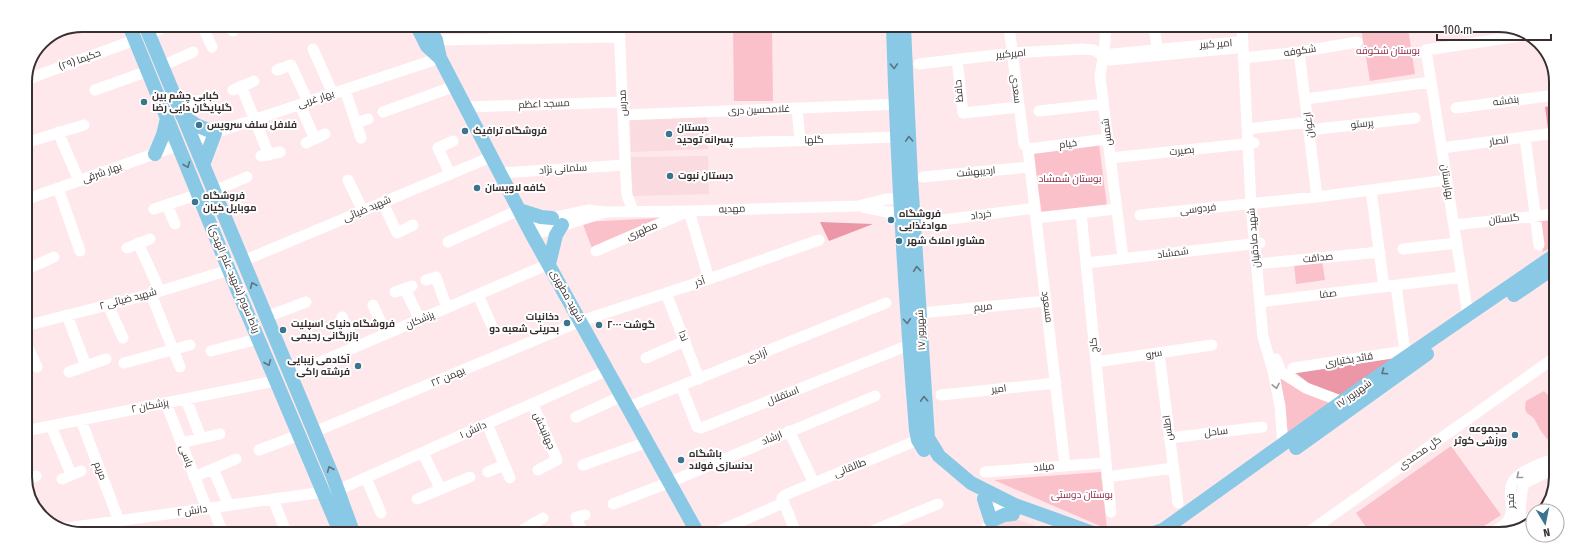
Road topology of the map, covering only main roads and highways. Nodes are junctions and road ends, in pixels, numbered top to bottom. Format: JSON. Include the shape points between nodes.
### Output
{"nodes":[{"id":1,"x":132,"y":32,"type":"edge"},
{"id":2,"x":148,"y":32,"type":"edge"},
{"id":3,"x":420,"y":32,"type":"edge"},
{"id":4,"x":431,"y":32,"type":"edge"},
{"id":5,"x":894,"y":32,"type":"edge"},
{"id":6,"x":904,"y":32,"type":"edge"},
{"id":7,"x":440,"y":58,"type":"junction"},
{"id":8,"x":901,"y":104,"type":"junction"},
{"id":9,"x":181,"y":112,"type":"junction"},
{"id":10,"x":168,"y":118,"type":"junction"},
{"id":11,"x":193,"y":140,"type":"junction"},
{"id":12,"x":179,"y":145,"type":"junction"},
{"id":13,"x":155,"y":154,"type":"road end"},
{"id":14,"x":203,"y":165,"type":"junction"},
{"id":15,"x":906,"y":205,"type":"junction"},
{"id":16,"x":519,"y":210,"type":"junction"},
{"id":17,"x":1549,"y":260,"type":"edge"},
{"id":18,"x":549,"y":264,"type":"junction"},
{"id":19,"x":1549,"y":272,"type":"edge"},
{"id":20,"x":241,"y":296,"type":"junction"},
{"id":21,"x":265,"y":314,"type":"junction"},
{"id":22,"x":1471,"y":319,"type":"junction"},
{"id":23,"x":258,"y":338,"type":"junction"},
{"id":24,"x":284,"y":361,"type":"junction"},
{"id":25,"x":331,"y":491,"type":"junction"},
{"id":26,"x":984,"y":499,"type":"junction"},
{"id":27,"x":1001,"y":503,"type":"junction"},
{"id":28,"x":1013,"y":514,"type":"junction"},
{"id":29,"x":339,"y":527,"type":"edge"},
{"id":30,"x":351,"y":527,"type":"edge"},
{"id":31,"x":694,"y":527,"type":"edge"},
{"id":32,"x":988,"y":527,"type":"edge"},
{"id":33,"x":1051,"y":527,"type":"edge"},
{"id":34,"x":1076,"y":527,"type":"edge"},
{"id":35,"x":1167,"y":527,"type":"edge"},
{"id":36,"x":1183,"y":527,"type":"edge"}],
"edges":[{"from":1,"to":10,"type":"main road","name":"رباط سوم (شهید علم الهدی)"},
{"from":2,"to":9,"type":"main road","name":"رباط سوم (شهید علم الهدی)"},
{"from":3,"to":7,"type":"main road","name":"شهید مطهری","via":[[427,46]]},
{"from":4,"to":7,"type":"main road","name":"شهید مطهری"},
{"from":5,"to":8,"type":"main road","name":"۱۷ شهریور","one_way":true},
{"from":6,"to":8,"type":"main road","name":"۱۷ شهریور"},
{"from":7,"to":16,"type":"main road","name":"شهید مطهری"},
{"from":15,"to":8,"type":"main road","name":"۱۷ شهریور","one_way":true},
{"from":8,"to":15,"type":"main road","name":"۱۷ شهریور","via":[[896,137]]},
{"from":9,"to":11,"type":"main road","name":"رباط سوم (شهید علم الهدی)"},
{"from":9,"to":14,"type":"main road","via":[[196,125],[215,133]]},
{"from":10,"to":12,"type":"main road","name":"رباط سوم (شهید علم الهدی)"},
{"from":10,"to":13,"type":"main road"},
{"from":11,"to":12,"type":"main road"},
{"from":11,"to":14,"type":"main road","name":"رباط سوم (شهید علم الهدی)"},
{"from":12,"to":20,"type":"main road","name":"رباط سوم (شهید علم الهدی)","one_way":true},
{"from":21,"to":14,"type":"main road","name":"رباط سوم (شهید علم الهدی)","one_way":true},
{"from":15,"to":26,"type":"main road","name":"۱۷ شهریور","one_way":true,"via":[[909,345],[918,440],[930,460],[968,491]]},
{"from":27,"to":15,"type":"main road","name":"۱۷ شهریور","one_way":true,"via":[[939,456],[928,438],[920,313]]},
{"from":16,"to":18,"type":"main road","name":"شهید مطهری"},
{"from":16,"to":18,"type":"main road","via":[[557,222]]},
{"from":17,"to":22,"type":"main road","name":"۱۷ شهریور"},
{"from":18,"to":31,"type":"main road","name":"شهید مطهری"},
{"from":19,"to":22,"type":"main road","name":"۱۷ شهریور"},
{"from":20,"to":21,"type":"main road","via":[[251,310]]},
{"from":20,"to":23,"type":"main road","name":"رباط سوم (شهید علم الهدی)"},
{"from":21,"to":24,"type":"main road","name":"رباط سوم (شهید علم الهدی)"},
{"from":22,"to":35,"type":"main road","name":"۱۷ شهریور","one_way":true,"via":[[1405,354],[1343,402]]},
{"from":22,"to":36,"type":"main road","name":"۱۷ شهریور"},
{"from":23,"to":24,"type":"main road","via":[[265,330],[279,360]]},
{"from":23,"to":25,"type":"main road","name":"رباط سوم (شهید علم الهدی)","one_way":true,"via":[[299,435]]},
{"from":25,"to":24,"type":"main road","name":"رباط سوم (شهید علم الهدی)","one_way":true,"via":[[314,432]]},
{"from":25,"to":29,"type":"main road","name":"رباط سوم (شهید علم الهدی)"},
{"from":25,"to":30,"type":"main road","name":"رباط سوم (شهید علم الهدی)"},
{"from":26,"to":27,"type":"main road","name":"۱۷ شهریور"},
{"from":26,"to":32,"type":"main road"},
{"from":27,"to":28,"type":"main road","name":"۱۷ شهریور"},
{"from":27,"to":34,"type":"main road","name":"۱۷ شهریور","via":[[1015,505]]},
{"from":28,"to":32,"type":"main road","via":[[1004,515]]},
{"from":28,"to":33,"type":"main road","name":"۱۷ شهریور"}]}
